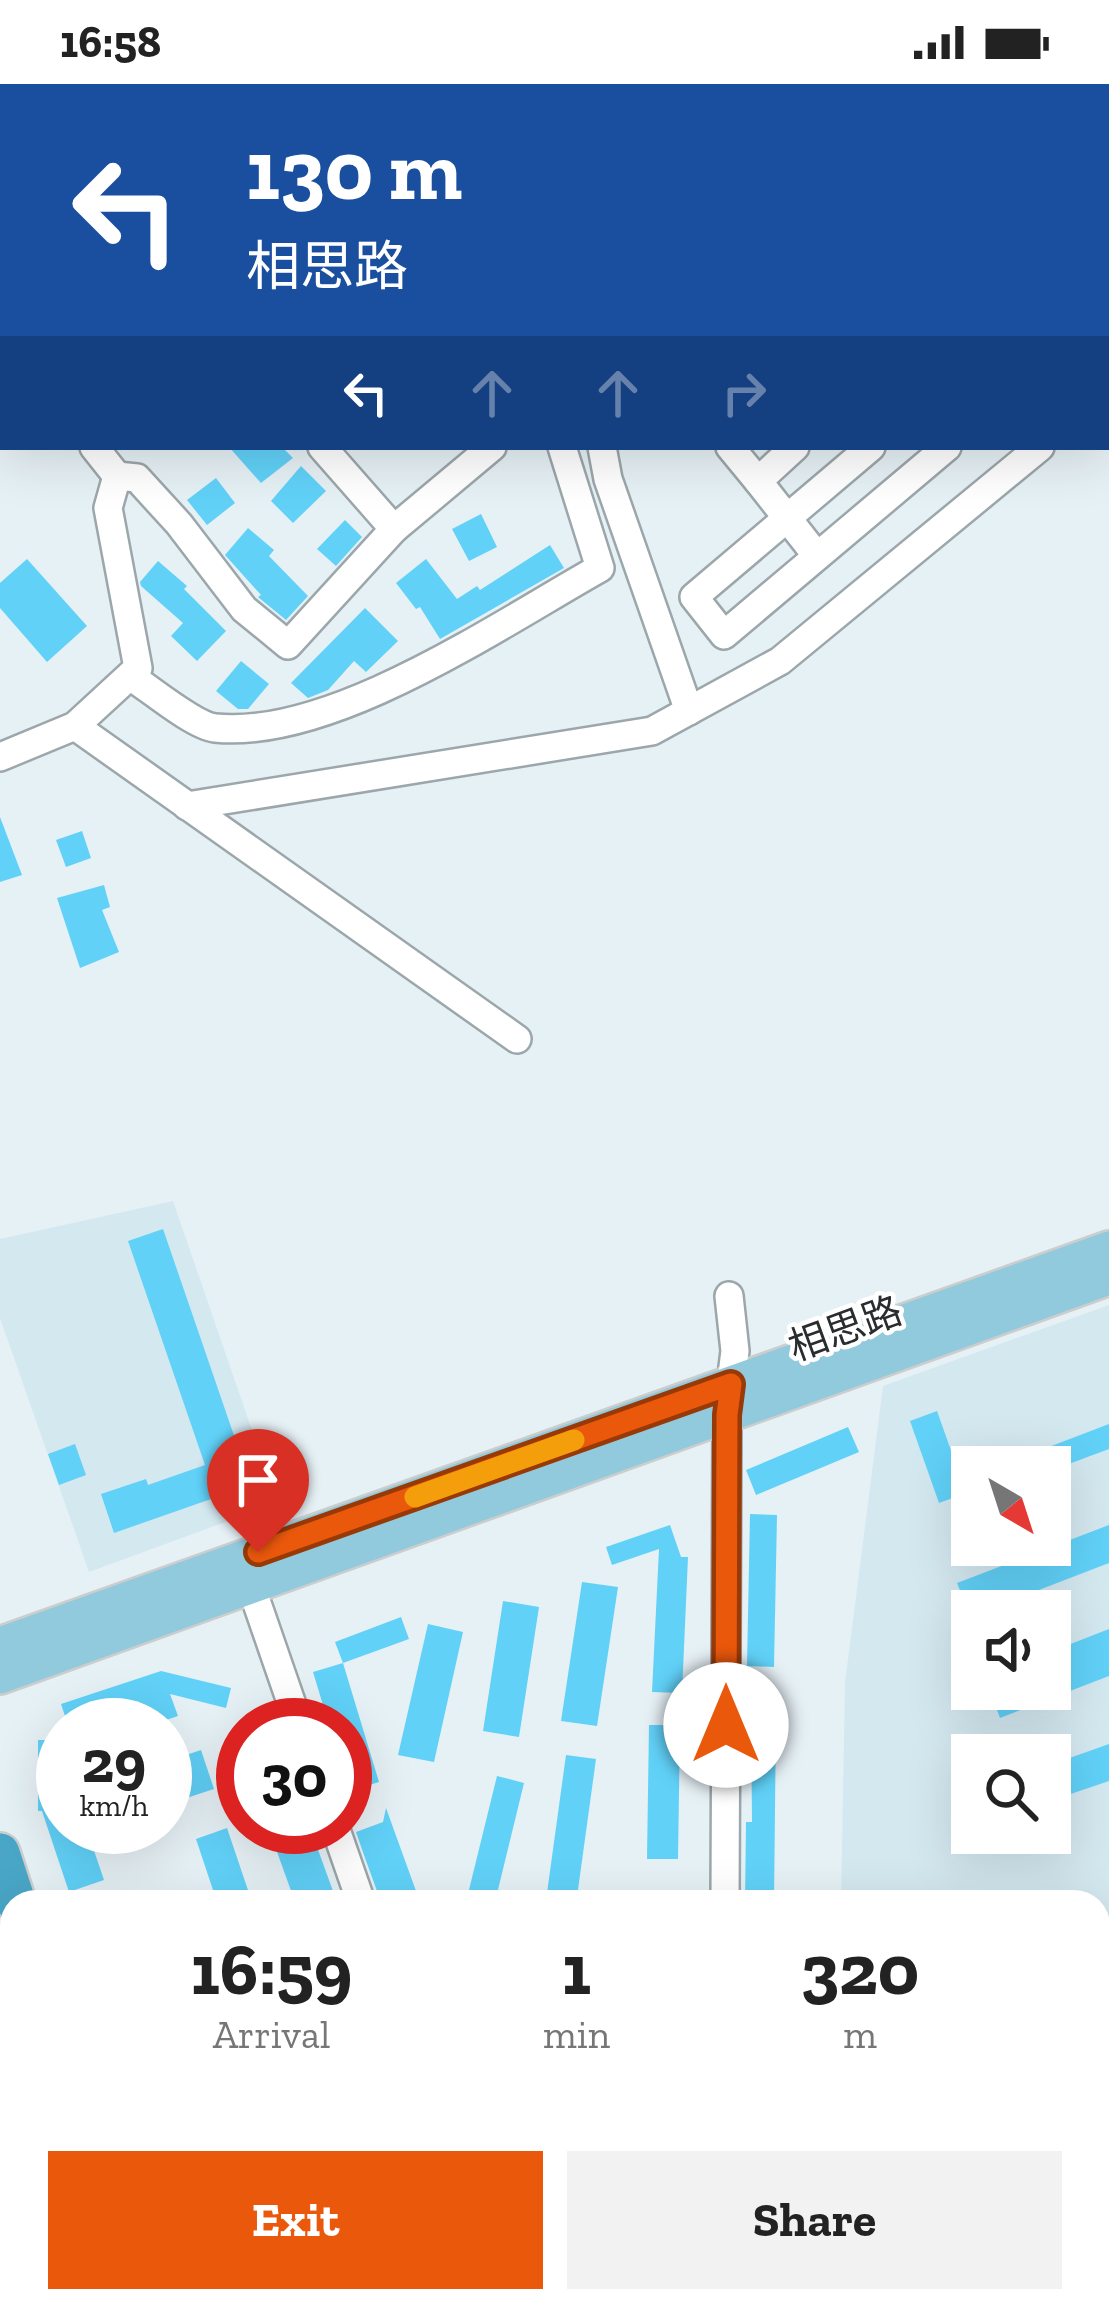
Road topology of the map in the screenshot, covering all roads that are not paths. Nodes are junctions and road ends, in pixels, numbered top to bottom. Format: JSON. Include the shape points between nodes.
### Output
{"nodes":[{"id":1,"x":96,"y":450,"type":"edge"},
{"id":2,"x":325,"y":450,"type":"edge"},
{"id":3,"x":488,"y":450,"type":"edge"},
{"id":4,"x":563,"y":450,"type":"edge"},
{"id":5,"x":603,"y":450,"type":"edge"},
{"id":6,"x":732,"y":450,"type":"edge"},
{"id":7,"x":792,"y":450,"type":"edge"},
{"id":8,"x":867,"y":450,"type":"edge"},
{"id":9,"x":942,"y":450,"type":"edge"},
{"id":10,"x":1036,"y":450,"type":"edge"},
{"id":11,"x":117,"y":476,"type":"junction"},
{"id":12,"x":758,"y":482,"type":"junction"},
{"id":13,"x":787,"y":518,"type":"junction"},
{"id":14,"x":394,"y":529,"type":"junction"},
{"id":15,"x":817,"y":556,"type":"junction"},
{"id":16,"x":130,"y":676,"type":"junction"},
{"id":17,"x":689,"y":711,"type":"junction"},
{"id":18,"x":75,"y":726,"type":"junction"},
{"id":19,"x":0,"y":757,"type":"edge"},
{"id":20,"x":187,"y":806,"type":"junction"},
{"id":21,"x":517,"y":1039,"type":"dead end"},
{"id":22,"x":1109,"y":1248,"type":"edge"},
{"id":23,"x":1109,"y":1278,"type":"edge"},
{"id":24,"x":729,"y":1296,"type":"dead end"},
{"id":25,"x":729,"y":1400,"type":"junction"},
{"id":26,"x":251,"y":1586,"type":"junction"},
{"id":27,"x":0,"y":1644,"type":"edge"},
{"id":28,"x":0,"y":1677,"type":"edge"},
{"id":29,"x":290,"y":1698,"type":"edge"},
{"id":30,"x":0,"y":1853,"type":"edge"},
{"id":31,"x":344,"y":1854,"type":"edge"},
{"id":32,"x":12,"y":1890,"type":"edge"},
{"id":33,"x":357,"y":1890,"type":"edge"},
{"id":34,"x":725,"y":1890,"type":"edge"}],
"edges":[{"from":1,"to":11,"type":"street"},
{"from":2,"to":14,"type":"street"},
{"from":3,"to":14,"type":"street"},
{"from":4,"to":16,"type":"street","via":[[600,568],[400,680],[351,704],[256,727],[210,729]]},
{"from":5,"to":17,"type":"street"},
{"from":6,"to":12,"type":"street"},
{"from":7,"to":12,"type":"street"},
{"from":8,"to":13,"type":"street"},
{"from":9,"to":15,"type":"street"},
{"from":10,"to":17,"type":"street","via":[[780,661]]},
{"from":11,"to":14,"type":"street","via":[[137,478],[244,609],[288,645]]},
{"from":11,"to":16,"type":"street","via":[[108,508],[138,668]]},
{"from":12,"to":13,"type":"street"},
{"from":13,"to":15,"type":"street"},
{"from":13,"to":15,"type":"street","via":[[694,597],[724,634]]},
{"from":16,"to":18,"type":"street"},
{"from":17,"to":20,"type":"street","via":[[652,731]]},
{"from":18,"to":19,"type":"street"},
{"from":18,"to":20,"type":"street"},
{"from":20,"to":21,"type":"street"},
{"from":22,"to":25,"type":"main road","name":"相思路"},
{"from":23,"to":25,"type":"main road","name":"相思路"},
{"from":24,"to":25,"type":"street"},
{"from":25,"to":26,"type":"main road","name":"相思路"},
{"from":25,"to":27,"type":"main road","name":"相思路"},
{"from":25,"to":34,"type":"street"},
{"from":26,"to":28,"type":"main road","name":"相思路"},
{"from":26,"to":29,"type":"street"},
{"from":30,"to":32,"type":"highway"},
{"from":31,"to":33,"type":"street"}]}
